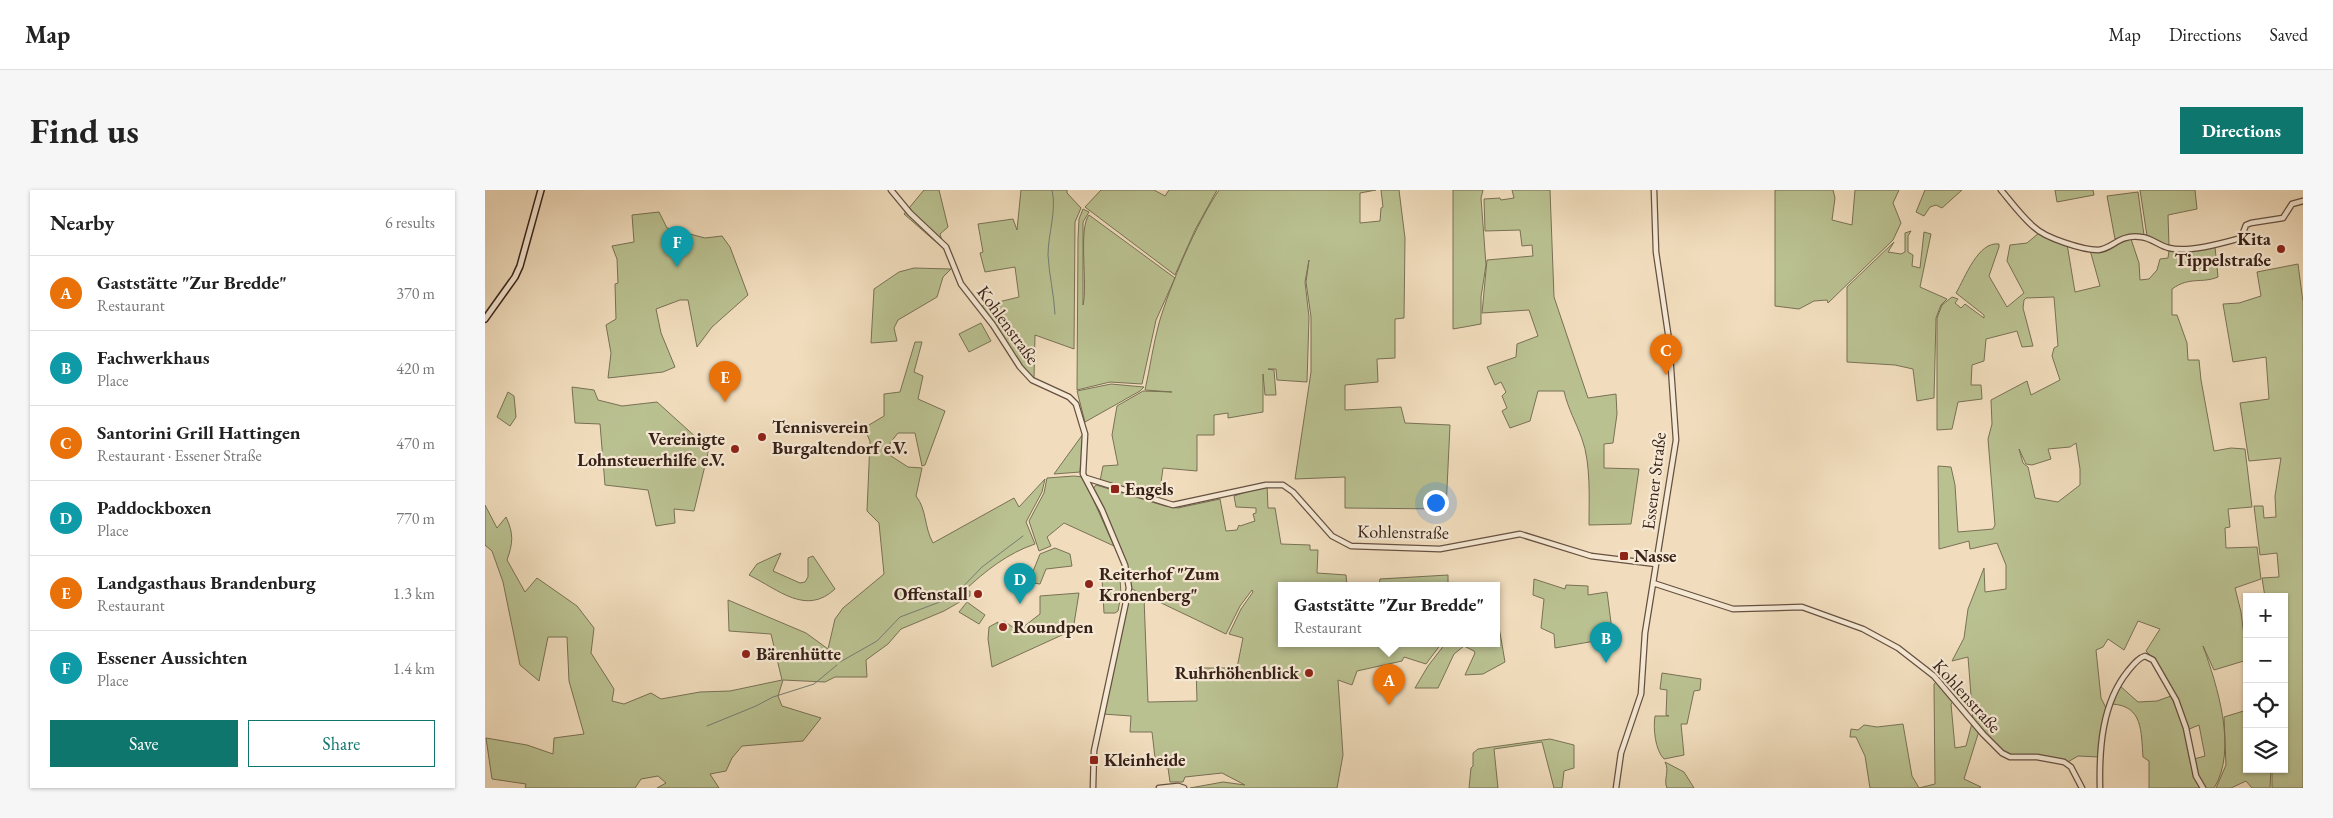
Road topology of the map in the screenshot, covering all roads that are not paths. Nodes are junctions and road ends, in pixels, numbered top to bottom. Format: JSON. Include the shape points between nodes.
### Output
{"nodes":[{"id":1,"x":541,"y":190,"type":"edge"},
{"id":2,"x":891,"y":190,"type":"edge"},
{"id":3,"x":1654,"y":190,"type":"edge"},
{"id":4,"x":2001,"y":190,"type":"edge"},
{"id":5,"x":2303,"y":201,"type":"edge"},
{"id":6,"x":485,"y":319,"type":"edge"},
{"id":7,"x":1084,"y":476,"type":"junction"},
{"id":8,"x":1656,"y":564,"type":"junction"},
{"id":9,"x":1653,"y":583,"type":"junction"},
{"id":10,"x":1093,"y":788,"type":"edge"},
{"id":11,"x":1159,"y":788,"type":"edge"},
{"id":12,"x":1184,"y":788,"type":"edge"},
{"id":13,"x":1616,"y":788,"type":"edge"},
{"id":14,"x":2082,"y":788,"type":"edge"},
{"id":15,"x":2100,"y":788,"type":"edge"},
{"id":16,"x":2203,"y":788,"type":"edge"}],
"edges":[{"from":1,"to":6,"type":"main road","via":[[520,266]]},
{"from":2,"to":7,"type":"street","name":"Kohlenstraße","via":[[946,247],[961,284],[1020,367],[1032,380],[1069,397],[1076,404],[1085,438]]},
{"from":3,"to":8,"type":"street","name":"Essener Straße","via":[[1655,252],[1669,340],[1676,440]]},
{"from":4,"to":5,"type":"street","via":[[2037,230],[2076,246],[2101,250],[2119,239],[2140,237],[2170,248],[2185,249],[2233,240],[2242,237],[2249,223],[2283,218],[2292,204]]},
{"from":7,"to":8,"type":"street","name":"Kohlenstraße","via":[[1173,505],[1261,486],[1283,485],[1332,536],[1351,546],[1440,549],[1520,534],[1591,556]]},
{"from":7,"to":10,"type":"street","via":[[1125,565],[1129,588],[1094,751]]},
{"from":8,"to":9,"type":"street","name":"Essener Straße"},
{"from":9,"to":13,"type":"street","name":"Essener Straße","via":[[1641,694],[1621,753]]},
{"from":9,"to":14,"type":"street","name":"Kohlenstraße","via":[[1733,610],[1802,607],[1863,629],[1905,653],[1935,676],[2002,753],[2064,762],[2071,767]]},
{"from":11,"to":12,"type":"street"},
{"from":15,"to":16,"type":"street","via":[[2102,738],[2112,698],[2127,671],[2139,658],[2147,656],[2156,665],[2176,700],[2186,728],[2196,776]]}]}
